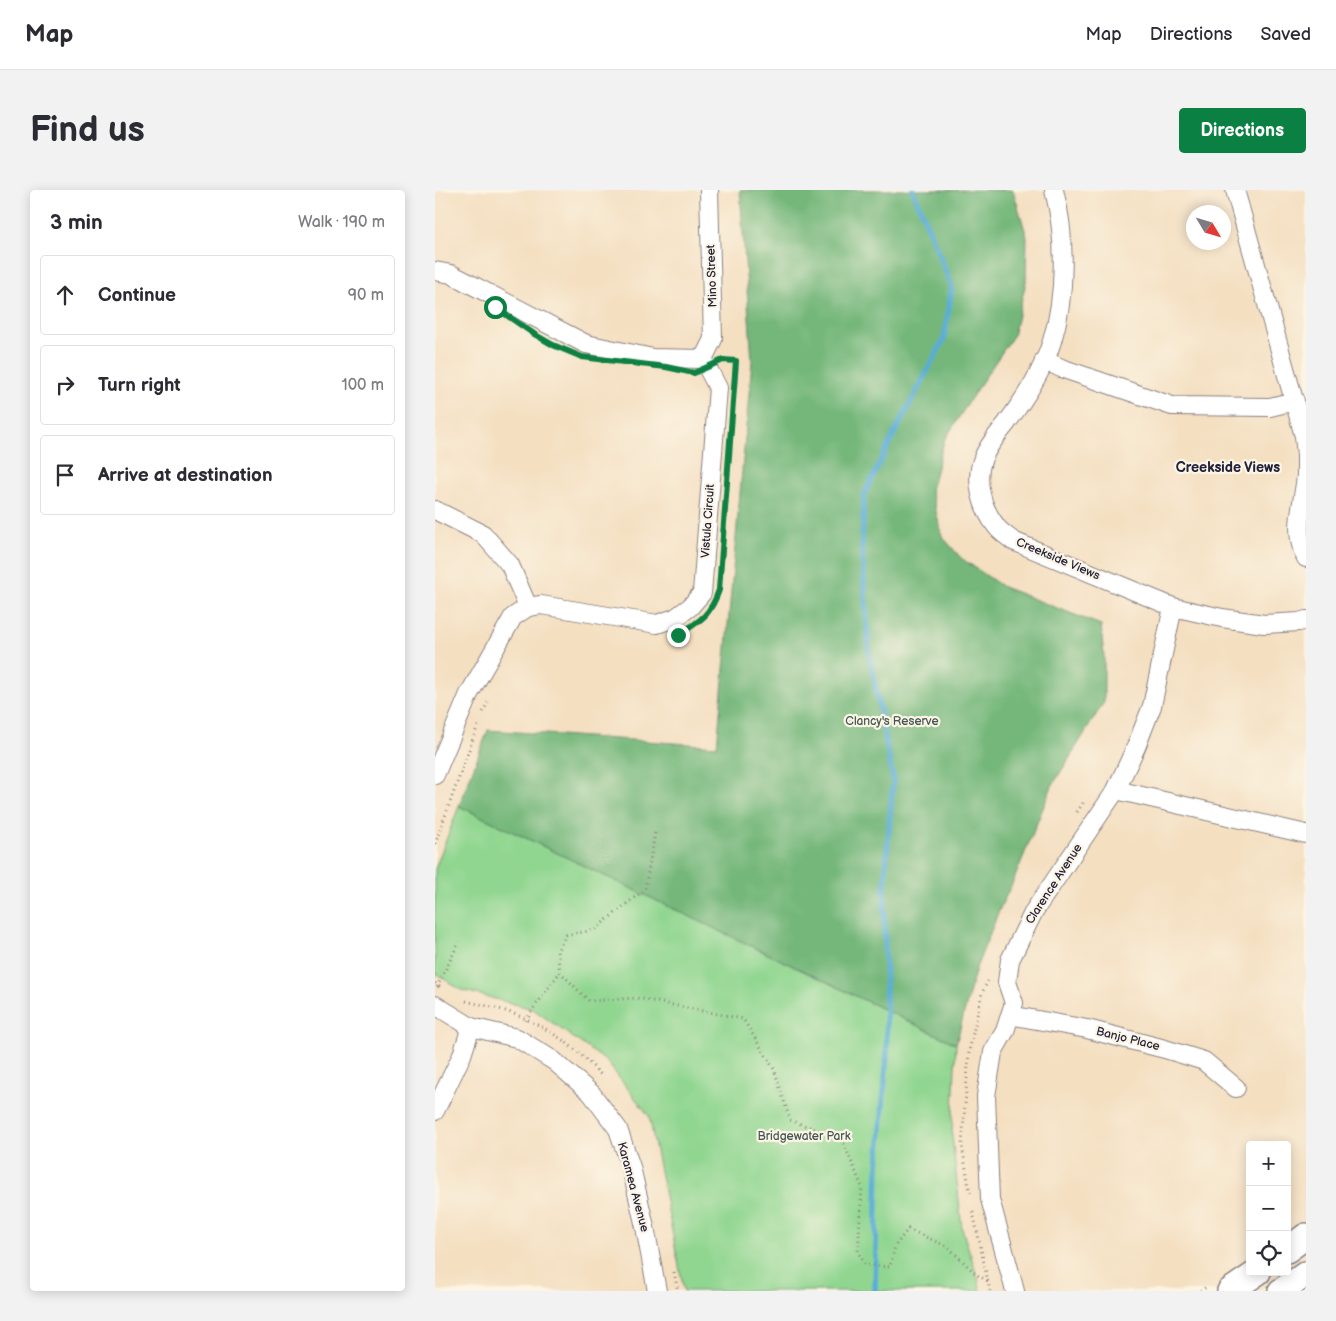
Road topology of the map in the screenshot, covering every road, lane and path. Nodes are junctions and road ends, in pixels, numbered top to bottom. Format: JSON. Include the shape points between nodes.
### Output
{"nodes":[{"id":1,"x":709,"y":190,"type":"edge"},
{"id":2,"x":1054,"y":190,"type":"edge"},
{"id":3,"x":1235,"y":190,"type":"edge"},
{"id":4,"x":435,"y":271,"type":"edge"},
{"id":5,"x":1045,"y":360,"type":"junction"},
{"id":6,"x":705,"y":363,"type":"junction"},
{"id":7,"x":735,"y":380,"type":"dead end"},
{"id":8,"x":1295,"y":401,"type":"junction"},
{"id":9,"x":1306,"y":456,"type":"edge"},
{"id":10,"x":435,"y":510,"type":"edge"},
{"id":11,"x":1306,"y":558,"type":"edge"},
{"id":12,"x":1173,"y":607,"type":"junction"},
{"id":13,"x":528,"y":608,"type":"junction"},
{"id":14,"x":1306,"y":620,"type":"edge"},
{"id":15,"x":489,"y":698,"type":"dead end"},
{"id":16,"x":482,"y":715,"type":"dead end"},
{"id":17,"x":478,"y":724,"type":"dead end"},
{"id":18,"x":436,"y":772,"type":"edge"},
{"id":19,"x":1116,"y":790,"type":"junction"},
{"id":20,"x":1087,"y":798,"type":"dead end"},
{"id":21,"x":1076,"y":814,"type":"dead end"},
{"id":22,"x":655,"y":833,"type":"dead end"},
{"id":23,"x":1306,"y":834,"type":"edge"},
{"id":24,"x":435,"y":844,"type":"edge"},
{"id":25,"x":459,"y":942,"type":"dead end"},
{"id":26,"x":560,"y":972,"type":"junction"},
{"id":27,"x":990,"y":976,"type":"dead end"},
{"id":28,"x":435,"y":990,"type":"edge"},
{"id":29,"x":435,"y":1005,"type":"edge"},
{"id":30,"x":1010,"y":1015,"type":"junction"},
{"id":31,"x":471,"y":1027,"type":"junction"},
{"id":32,"x":517,"y":1038,"type":"junction"},
{"id":33,"x":1236,"y":1088,"type":"dead end"},
{"id":34,"x":435,"y":1111,"type":"edge"},
{"id":35,"x":970,"y":1197,"type":"dead end"},
{"id":36,"x":972,"y":1205,"type":"dead end"},
{"id":37,"x":1306,"y":1236,"type":"edge"},
{"id":38,"x":1291,"y":1247,"type":"edge"},
{"id":39,"x":1306,"y":1274,"type":"edge"},
{"id":40,"x":1252,"y":1276,"type":"edge"},
{"id":41,"x":988,"y":1281,"type":"junction"},
{"id":42,"x":657,"y":1291,"type":"edge"},
{"id":43,"x":991,"y":1291,"type":"edge"},
{"id":44,"x":1015,"y":1291,"type":"edge"},
{"id":45,"x":1230,"y":1291,"type":"edge"},
{"id":46,"x":1281,"y":1291,"type":"edge"}],
"edges":[{"from":1,"to":6,"type":"street","name":"Mino Street","via":[[713,339]]},
{"from":2,"to":5,"type":"street","name":"Creekside Views","via":[[1061,226],[1063,263],[1061,298]]},
{"from":3,"to":8,"type":"street"},
{"from":4,"to":6,"type":"street","via":[[451,274],[587,344],[653,358]]},
{"from":5,"to":8,"type":"street","via":[[1172,406],[1270,407]]},
{"from":5,"to":12,"type":"street","name":"Creekside Views","via":[[1025,398],[983,458],[979,478],[985,510],[997,528],[1013,541]]},
{"from":6,"to":7,"type":"path","via":[[736,361]]},
{"from":6,"to":13,"type":"street","name":"Vistula Circuit","via":[[718,388],[702,592],[691,607],[675,618],[657,624],[541,605]]},
{"from":8,"to":9,"type":"street"},
{"from":9,"to":11,"type":"street","via":[[1298,536]]},
{"from":10,"to":13,"type":"street","via":[[483,534],[510,565]]},
{"from":12,"to":14,"type":"street","name":"Creekside Views","via":[[1264,624]]},
{"from":12,"to":19,"type":"street","name":"Clarence Avenue","via":[[1152,706]]},
{"from":13,"to":18,"type":"street","via":[[513,616],[469,694]]},
{"from":15,"to":16,"type":"path"},
{"from":17,"to":24,"type":"path"},
{"from":19,"to":23,"type":"street"},
{"from":19,"to":30,"type":"street","name":"Clarence Avenue","via":[[1034,911],[1010,960],[1007,982],[1013,1003]]},
{"from":20,"to":21,"type":"path"},
{"from":22,"to":26,"type":"path","via":[[645,889],[594,930],[566,935],[557,951]]},
{"from":25,"to":28,"type":"path"},
{"from":26,"to":32,"type":"path","via":[[533,1008]]},
{"from":26,"to":41,"type":"path","via":[[589,1001],[637,998],[743,1019],[774,1069],[790,1120],[842,1139],[862,1188],[858,1252],[865,1265],[890,1267],[895,1246],[908,1229],[948,1247],[977,1275]]},
{"from":27,"to":35,"type":"path","via":[[982,993],[969,1051],[962,1145]]},
{"from":29,"to":31,"type":"street","name":"Karamea Avenue"},
{"from":30,"to":33,"type":"street","name":"Banjo Place","via":[[1087,1029],[1204,1061]]},
{"from":30,"to":44,"type":"street","name":"Clarence Avenue","via":[[993,1052],[985,1096],[990,1199]]},
{"from":31,"to":32,"type":"street","name":"Karamea Avenue"},
{"from":31,"to":34,"type":"street","via":[[462,1055]]},
{"from":32,"to":42,"type":"street","name":"Karamea Avenue","via":[[554,1061],[591,1093],[618,1129],[631,1167]]},
{"from":36,"to":41,"type":"path"},
{"from":37,"to":38,"type":"street"},
{"from":39,"to":46,"type":"street"},
{"from":40,"to":45,"type":"street"},
{"from":41,"to":43,"type":"path"}]}
